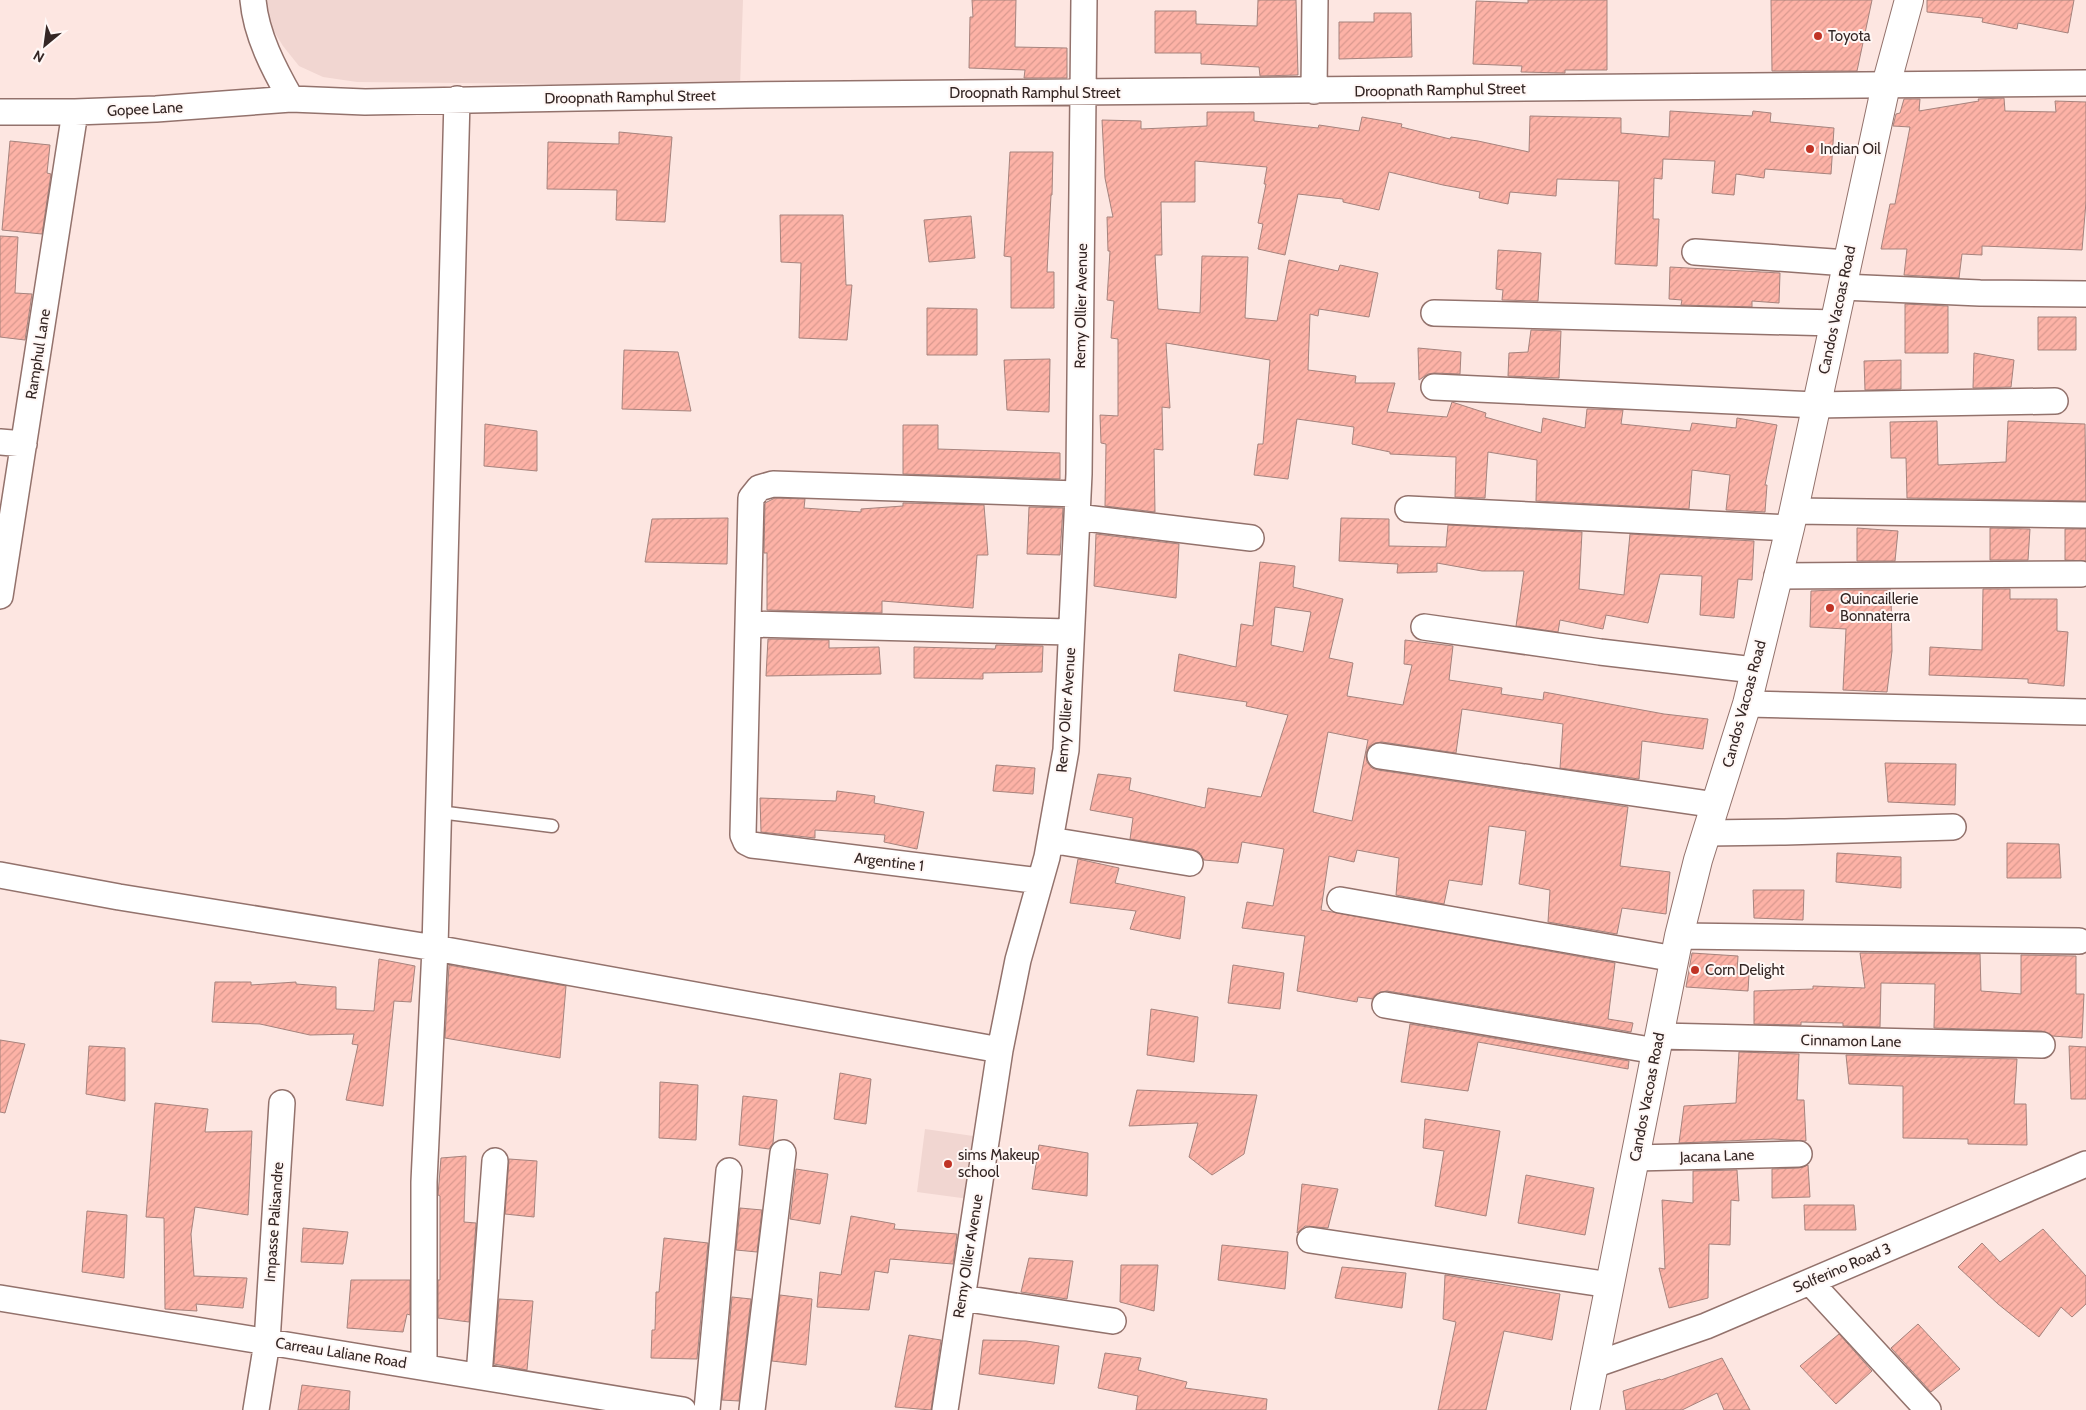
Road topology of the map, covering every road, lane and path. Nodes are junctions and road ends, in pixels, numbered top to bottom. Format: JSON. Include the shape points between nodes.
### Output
{"nodes":[{"id":1,"x":253,"y":0,"type":"edge"},
{"id":2,"x":1084,"y":0,"type":"edge"},
{"id":3,"x":1314,"y":0,"type":"edge"},
{"id":4,"x":1909,"y":0,"type":"edge"},
{"id":5,"x":2086,"y":83,"type":"edge"},
{"id":6,"x":1886,"y":85,"type":"junction"},
{"id":7,"x":1314,"y":91,"type":"junction"},
{"id":8,"x":1084,"y":93,"type":"junction"},
{"id":9,"x":457,"y":99,"type":"junction"},
{"id":10,"x":291,"y":100,"type":"junction"},
{"id":11,"x":0,"y":112,"type":"edge"},
{"id":12,"x":75,"y":112,"type":"junction"},
{"id":13,"x":1695,"y":252,"type":"dead end"},
{"id":14,"x":1845,"y":275,"type":"junction"},
{"id":15,"x":2086,"y":294,"type":"edge"},
{"id":16,"x":1434,"y":313,"type":"dead end"},
{"id":17,"x":1834,"y":323,"type":"junction"},
{"id":18,"x":1434,"y":387,"type":"dead end"},
{"id":19,"x":2055,"y":400,"type":"dead end"},
{"id":20,"x":1816,"y":405,"type":"junction"},
{"id":21,"x":12,"y":443,"type":"edge"},
{"id":22,"x":1077,"y":506,"type":"junction"},
{"id":23,"x":1408,"y":509,"type":"dead end"},
{"id":24,"x":2086,"y":515,"type":"edge"},
{"id":25,"x":1792,"y":520,"type":"junction"},
{"id":26,"x":1252,"y":538,"type":"dead end"},
{"id":27,"x":2081,"y":574,"type":"dead end"},
{"id":28,"x":1777,"y":576,"type":"junction"},
{"id":29,"x":0,"y":596,"type":"edge"},
{"id":30,"x":748,"y":624,"type":"junction"},
{"id":31,"x":1424,"y":627,"type":"dead end"},
{"id":32,"x":1071,"y":632,"type":"junction"},
{"id":33,"x":1754,"y":670,"type":"junction"},
{"id":34,"x":1747,"y":704,"type":"junction"},
{"id":35,"x":2086,"y":712,"type":"edge"},
{"id":36,"x":1380,"y":756,"type":"dead end"},
{"id":37,"x":1716,"y":805,"type":"junction"},
{"id":38,"x":439,"y":812,"type":"junction"},
{"id":39,"x":552,"y":826,"type":"dead end"},
{"id":40,"x":1953,"y":827,"type":"dead end"},
{"id":41,"x":1707,"y":833,"type":"junction"},
{"id":42,"x":1050,"y":840,"type":"junction"},
{"id":43,"x":1190,"y":863,"type":"dead end"},
{"id":44,"x":0,"y":875,"type":"edge"},
{"id":45,"x":1040,"y":881,"type":"junction"},
{"id":46,"x":1340,"y":900,"type":"dead end"},
{"id":47,"x":2079,"y":941,"type":"dead end"},
{"id":48,"x":435,"y":948,"type":"junction"},
{"id":49,"x":1677,"y":948,"type":"junction"},
{"id":50,"x":1385,"y":1005,"type":"dead end"},
{"id":51,"x":1658,"y":1043,"type":"junction"},
{"id":52,"x":2042,"y":1045,"type":"dead end"},
{"id":53,"x":1000,"y":1050,"type":"junction"},
{"id":54,"x":282,"y":1103,"type":"dead end"},
{"id":55,"x":783,"y":1153,"type":"dead end"},
{"id":56,"x":1799,"y":1154,"type":"dead end"},
{"id":57,"x":1635,"y":1158,"type":"junction"},
{"id":58,"x":495,"y":1161,"type":"dead end"},
{"id":59,"x":2086,"y":1164,"type":"edge"},
{"id":60,"x":729,"y":1170,"type":"dead end"},
{"id":61,"x":1310,"y":1240,"type":"dead end"},
{"id":62,"x":1810,"y":1282,"type":"junction"},
{"id":63,"x":1610,"y":1285,"type":"junction"},
{"id":64,"x":0,"y":1298,"type":"edge"},
{"id":65,"x":962,"y":1298,"type":"junction"},
{"id":66,"x":1113,"y":1322,"type":"dead end"},
{"id":67,"x":267,"y":1342,"type":"junction"},
{"id":68,"x":1594,"y":1364,"type":"junction"},
{"id":69,"x":424,"y":1366,"type":"junction"},
{"id":70,"x":479,"y":1376,"type":"junction"},
{"id":71,"x":256,"y":1410,"type":"edge"},
{"id":72,"x":682,"y":1410,"type":"edge"},
{"id":73,"x":707,"y":1410,"type":"edge"},
{"id":74,"x":752,"y":1410,"type":"edge"},
{"id":75,"x":945,"y":1410,"type":"edge"},
{"id":76,"x":1585,"y":1410,"type":"edge"},
{"id":77,"x":1928,"y":1410,"type":"edge"}],
"edges":[{"from":1,"to":10,"type":"street","via":[[270,58]]},
{"from":2,"to":8,"type":"street","name":"Remy Ollier Avenue"},
{"from":3,"to":7,"type":"street"},
{"from":4,"to":6,"type":"main road","name":"Candos Vacoas Road"},
{"from":5,"to":6,"type":"street","name":"Droopnath Ramphul Street"},
{"from":6,"to":7,"type":"street","name":"Droopnath Ramphul Street"},
{"from":6,"to":14,"type":"main road","name":"Candos Vacoas Road"},
{"from":7,"to":8,"type":"street","name":"Droopnath Ramphul Street"},
{"from":8,"to":9,"type":"street","name":"Droopnath Ramphul Street"},
{"from":8,"to":22,"type":"street","name":"Remy Ollier Avenue"},
{"from":9,"to":10,"type":"street","name":"Droopnath Ramphul Street"},
{"from":9,"to":38,"type":"street"},
{"from":10,"to":12,"type":"street","name":"Gopee Lane"},
{"from":11,"to":12,"type":"street","name":"Gopee Lane"},
{"from":12,"to":21,"type":"street","name":"Ramphul Lane"},
{"from":13,"to":14,"type":"street"},
{"from":14,"to":15,"type":"street","via":[[1980,293]]},
{"from":14,"to":17,"type":"main road","name":"Candos Vacoas Road"},
{"from":16,"to":17,"type":"street"},
{"from":17,"to":20,"type":"main road","name":"Candos Vacoas Road"},
{"from":18,"to":20,"type":"street"},
{"from":19,"to":20,"type":"street"},
{"from":20,"to":25,"type":"main road","name":"Candos Vacoas Road"},
{"from":21,"to":29,"type":"street","name":"Ramphul Lane"},
{"from":22,"to":26,"type":"street"},
{"from":22,"to":30,"type":"street","via":[[773,484],[759,488],[752,498]]},
{"from":22,"to":32,"type":"street","name":"Remy Ollier Avenue"},
{"from":23,"to":25,"type":"street"},
{"from":24,"to":25,"type":"street"},
{"from":25,"to":28,"type":"main road","name":"Candos Vacoas Road"},
{"from":27,"to":28,"type":"street"},
{"from":28,"to":33,"type":"main road","name":"Candos Vacoas Road"},
{"from":30,"to":32,"type":"street"},
{"from":30,"to":45,"type":"street","name":"Argentine 1","via":[[743,835],[746,842]]},
{"from":31,"to":33,"type":"street"},
{"from":32,"to":42,"type":"street","name":"Remy Ollier Avenue","via":[[1066,750]]},
{"from":33,"to":34,"type":"main road","name":"Candos Vacoas Road"},
{"from":34,"to":35,"type":"street"},
{"from":34,"to":37,"type":"main road","name":"Candos Vacoas Road"},
{"from":36,"to":37,"type":"street"},
{"from":37,"to":41,"type":"main road","name":"Candos Vacoas Road"},
{"from":38,"to":39,"type":"lane"},
{"from":38,"to":48,"type":"street"},
{"from":40,"to":41,"type":"street"},
{"from":41,"to":49,"type":"main road","name":"Candos Vacoas Road"},
{"from":42,"to":43,"type":"street"},
{"from":42,"to":45,"type":"street","name":"Remy Ollier Avenue"},
{"from":44,"to":48,"type":"street"},
{"from":45,"to":53,"type":"street","name":"Remy Ollier Avenue","via":[[1018,960]]},
{"from":46,"to":49,"type":"street"},
{"from":47,"to":49,"type":"street"},
{"from":48,"to":53,"type":"street"},
{"from":48,"to":69,"type":"street","via":[[424,1182]]},
{"from":49,"to":51,"type":"main road","name":"Candos Vacoas Road"},
{"from":50,"to":51,"type":"street","name":"Cinnamon Lane"},
{"from":51,"to":52,"type":"street","name":"Cinnamon Lane"},
{"from":51,"to":57,"type":"main road","name":"Candos Vacoas Road"},
{"from":53,"to":65,"type":"street","name":"Remy Ollier Avenue"},
{"from":54,"to":67,"type":"street","name":"Impasse Palisandre"},
{"from":55,"to":74,"type":"street"},
{"from":56,"to":57,"type":"street","name":"Jacana Lane"},
{"from":57,"to":63,"type":"main road","name":"Candos Vacoas Road"},
{"from":58,"to":70,"type":"street"},
{"from":59,"to":62,"type":"street","name":"Solferino Road 3"},
{"from":60,"to":73,"type":"street"},
{"from":61,"to":63,"type":"street"},
{"from":62,"to":68,"type":"street","name":"Solferino Road 3","via":[[1706,1326]]},
{"from":62,"to":77,"type":"street"},
{"from":63,"to":68,"type":"main road","name":"Candos Vacoas Road"},
{"from":64,"to":67,"type":"street","name":"Carreau Laliane Road"},
{"from":65,"to":66,"type":"street"},
{"from":65,"to":75,"type":"street","name":"Remy Ollier Avenue"},
{"from":67,"to":69,"type":"street","name":"Carreau Laliane Road"},
{"from":67,"to":71,"type":"street","name":"Impasse Palisandre"},
{"from":68,"to":76,"type":"main road","name":"Candos Vacoas Road"},
{"from":69,"to":70,"type":"street","name":"Carreau Laliane Road"},
{"from":70,"to":72,"type":"street","name":"Carreau Laliane Road"}]}
